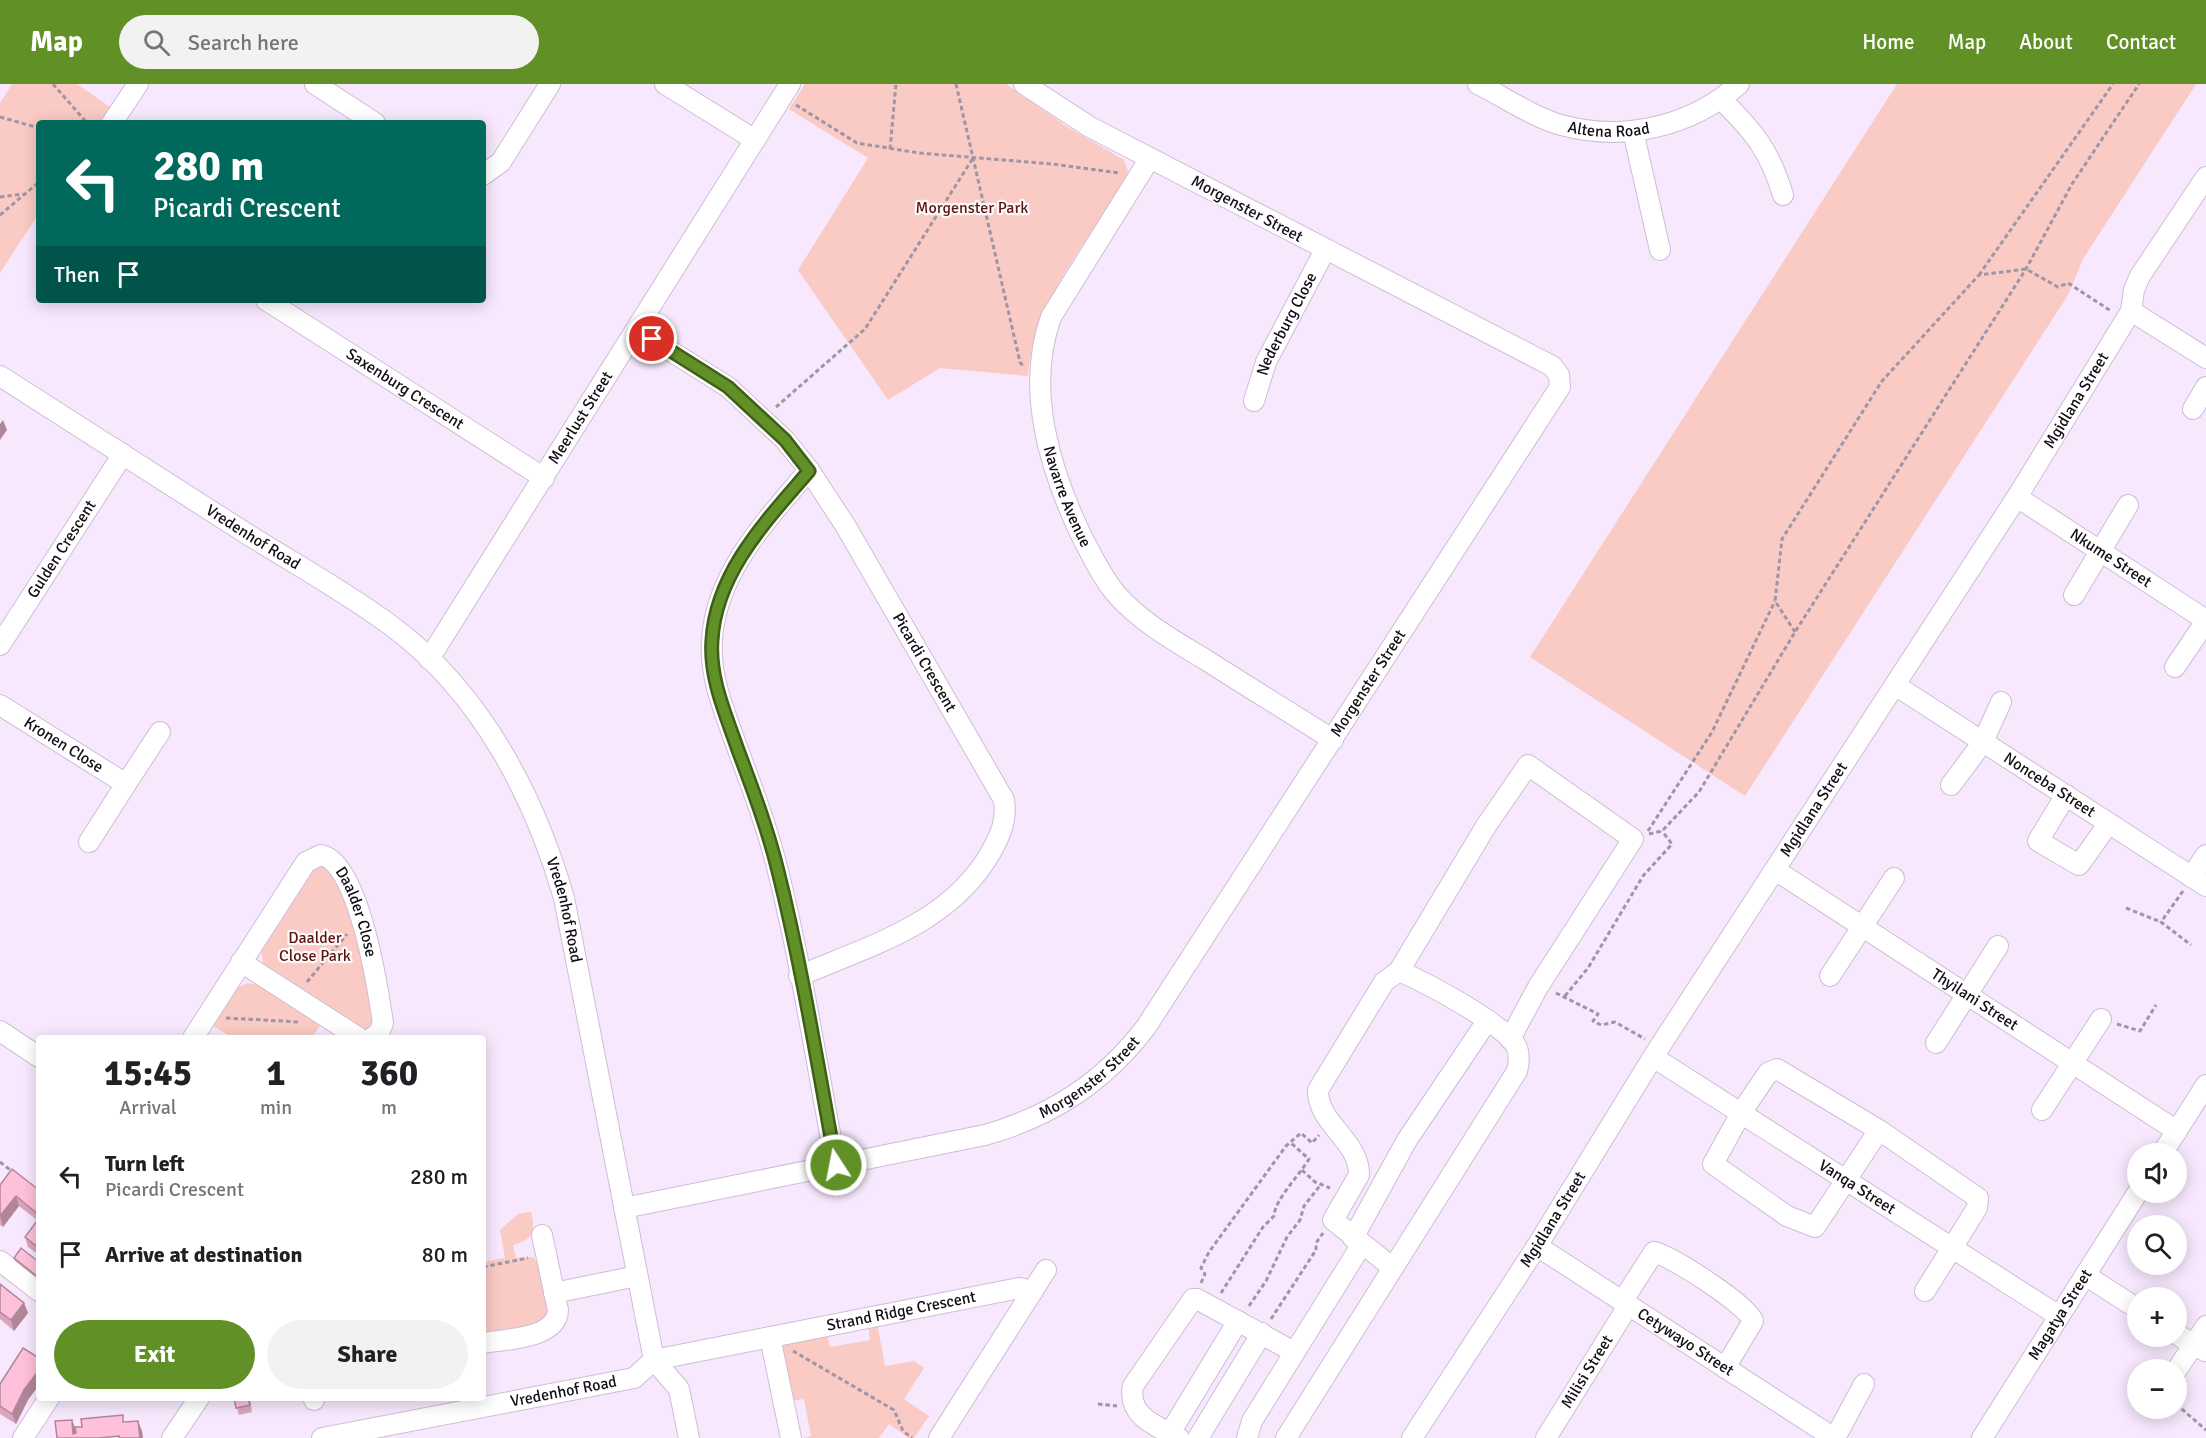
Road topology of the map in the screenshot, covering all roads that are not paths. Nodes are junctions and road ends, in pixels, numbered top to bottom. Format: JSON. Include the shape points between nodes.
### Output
{"nodes":[{"id":1,"x":138,"y":84,"type":"edge"},
{"id":2,"x":315,"y":84,"type":"edge"},
{"id":3,"x":550,"y":84,"type":"edge"},
{"id":4,"x":666,"y":84,"type":"edge"},
{"id":5,"x":1024,"y":84,"type":"edge"},
{"id":6,"x":1478,"y":84,"type":"edge"},
{"id":7,"x":1739,"y":84,"type":"edge"},
{"id":8,"x":786,"y":90,"type":"edge"},
{"id":9,"x":1721,"y":99,"type":"junction"},
{"id":10,"x":114,"y":120,"type":"edge"},
{"id":11,"x":370,"y":120,"type":"edge"},
{"id":12,"x":1633,"y":131,"type":"junction"},
{"id":13,"x":754,"y":140,"type":"junction"},
{"id":14,"x":1150,"y":158,"type":"junction"},
{"id":15,"x":486,"y":173,"type":"edge"},
{"id":16,"x":2206,"y":177,"type":"edge"},
{"id":17,"x":1783,"y":195,"type":"dead end"},
{"id":18,"x":1325,"y":250,"type":"junction"},
{"id":19,"x":1660,"y":250,"type":"dead end"},
{"id":20,"x":271,"y":303,"type":"edge"},
{"id":21,"x":2128,"y":316,"type":"junction"},
{"id":22,"x":637,"y":330,"type":"junction"},
{"id":23,"x":2206,"y":358,"type":"edge"},
{"id":24,"x":0,"y":375,"type":"edge"},
{"id":25,"x":2206,"y":387,"type":"edge"},
{"id":26,"x":1254,"y":401,"type":"dead end"},
{"id":27,"x":2193,"y":409,"type":"dead end"},
{"id":28,"x":123,"y":454,"type":"junction"},
{"id":29,"x":809,"y":471,"type":"junction"},
{"id":30,"x":544,"y":478,"type":"junction"},
{"id":31,"x":2016,"y":496,"type":"junction"},
{"id":32,"x":2128,"y":505,"type":"dead end"},
{"id":33,"x":2101,"y":552,"type":"junction"},
{"id":34,"x":2074,"y":595,"type":"dead end"},
{"id":35,"x":2206,"y":620,"type":"edge"},
{"id":36,"x":0,"y":645,"type":"edge"},
{"id":37,"x":429,"y":659,"type":"junction"},
{"id":38,"x":2175,"y":667,"type":"dead end"},
{"id":39,"x":1894,"y":685,"type":"junction"},
{"id":40,"x":2001,"y":702,"type":"dead end"},
{"id":41,"x":0,"y":705,"type":"edge"},
{"id":42,"x":160,"y":732,"type":"dead end"},
{"id":43,"x":1333,"y":740,"type":"junction"},
{"id":44,"x":1983,"y":742,"type":"junction"},
{"id":45,"x":126,"y":784,"type":"junction"},
{"id":46,"x":1951,"y":785,"type":"dead end"},
{"id":47,"x":2066,"y":795,"type":"junction"},
{"id":48,"x":2109,"y":823,"type":"junction"},
{"id":49,"x":89,"y":842,"type":"dead end"},
{"id":50,"x":2206,"y":855,"type":"edge"},
{"id":51,"x":1774,"y":870,"type":"junction"},
{"id":52,"x":1894,"y":878,"type":"dead end"},
{"id":53,"x":2199,"y":881,"type":"edge"},
{"id":54,"x":1863,"y":927,"type":"junction"},
{"id":55,"x":1998,"y":946,"type":"dead end"},
{"id":56,"x":241,"y":962,"type":"junction"},
{"id":57,"x":1400,"y":971,"type":"junction"},
{"id":58,"x":800,"y":976,"type":"junction"},
{"id":59,"x":1830,"y":976,"type":"dead end"},
{"id":60,"x":1967,"y":995,"type":"junction"},
{"id":61,"x":2101,"y":1019,"type":"road end"},
{"id":62,"x":1487,"y":1021,"type":"junction"},
{"id":63,"x":0,"y":1031,"type":"edge"},
{"id":64,"x":195,"y":1035,"type":"edge"},
{"id":65,"x":354,"y":1035,"type":"edge"},
{"id":66,"x":376,"y":1035,"type":"edge"},
{"id":67,"x":1510,"y":1039,"type":"junction"},
{"id":68,"x":1936,"y":1043,"type":"dead end"},
{"id":69,"x":36,"y":1055,"type":"edge"},
{"id":70,"x":1653,"y":1057,"type":"junction"},
{"id":71,"x":2073,"y":1063,"type":"junction"},
{"id":72,"x":2205,"y":1087,"type":"edge"},
{"id":73,"x":2042,"y":1110,"type":"dead end"},
{"id":74,"x":1741,"y":1113,"type":"junction"},
{"id":75,"x":1879,"y":1131,"type":"junction"},
{"id":76,"x":2177,"y":1131,"type":"junction"},
{"id":77,"x":2169,"y":1143,"type":"edge"},
{"id":78,"x":836,"y":1165,"type":"junction"},
{"id":79,"x":1845,"y":1180,"type":"junction"},
{"id":80,"x":2131,"y":1203,"type":"edge"},
{"id":81,"x":624,"y":1208,"type":"junction"},
{"id":82,"x":542,"y":1235,"type":"dead end"},
{"id":83,"x":1357,"y":1241,"type":"junction"},
{"id":84,"x":1537,"y":1246,"type":"junction"},
{"id":85,"x":1951,"y":1248,"type":"junction"},
{"id":86,"x":0,"y":1261,"type":"edge"},
{"id":87,"x":1394,"y":1268,"type":"junction"},
{"id":88,"x":1046,"y":1270,"type":"dead end"},
{"id":89,"x":2085,"y":1275,"type":"junction"},
{"id":90,"x":637,"y":1276,"type":"junction"},
{"id":91,"x":36,"y":1289,"type":"edge"},
{"id":92,"x":1033,"y":1291,"type":"junction"},
{"id":93,"x":1924,"y":1291,"type":"dead end"},
{"id":94,"x":554,"y":1293,"type":"junction"},
{"id":95,"x":2127,"y":1302,"type":"edge"},
{"id":96,"x":1625,"y":1304,"type":"junction"},
{"id":97,"x":2059,"y":1317,"type":"junction"},
{"id":98,"x":1238,"y":1321,"type":"junction"},
{"id":99,"x":2206,"y":1326,"type":"edge"},
{"id":100,"x":1262,"y":1334,"type":"junction"},
{"id":101,"x":770,"y":1337,"type":"junction"},
{"id":102,"x":2187,"y":1341,"type":"edge"},
{"id":103,"x":486,"y":1342,"type":"edge"},
{"id":104,"x":2201,"y":1349,"type":"edge"},
{"id":105,"x":1294,"y":1352,"type":"junction"},
{"id":106,"x":654,"y":1360,"type":"junction"},
{"id":107,"x":2187,"y":1361,"type":"edge"},
{"id":108,"x":1725,"y":1368,"type":"junction"},
{"id":109,"x":1864,"y":1384,"type":"dead end"},
{"id":110,"x":47,"y":1401,"type":"edge"},
{"id":111,"x":198,"y":1401,"type":"edge"},
{"id":112,"x":182,"y":1434,"type":"edge"},
{"id":113,"x":1174,"y":1436,"type":"edge"},
{"id":114,"x":23,"y":1438,"type":"edge"},
{"id":115,"x":322,"y":1438,"type":"edge"},
{"id":116,"x":689,"y":1438,"type":"edge"},
{"id":117,"x":790,"y":1438,"type":"edge"},
{"id":118,"x":939,"y":1438,"type":"edge"},
{"id":119,"x":1198,"y":1438,"type":"edge"},
{"id":120,"x":1247,"y":1438,"type":"edge"},
{"id":121,"x":1286,"y":1438,"type":"edge"},
{"id":122,"x":1412,"y":1438,"type":"edge"},
{"id":123,"x":1546,"y":1438,"type":"edge"},
{"id":124,"x":1835,"y":1438,"type":"edge"},
{"id":125,"x":1982,"y":1438,"type":"edge"}],
"edges":[{"from":1,"to":10,"type":"street"},
{"from":2,"to":11,"type":"street"},
{"from":3,"to":15,"type":"street","via":[[501,162]]},
{"from":4,"to":13,"type":"street"},
{"from":5,"to":14,"type":"street","name":"Morgenster Street","via":[[1090,127]]},
{"from":6,"to":12,"type":"street","name":"Altena Road","via":[[1560,124],[1599,132]]},
{"from":7,"to":9,"type":"street","name":"Altena Road"},
{"from":8,"to":13,"type":"street","name":"Meerlust Street"},
{"from":9,"to":12,"type":"street","name":"Altena Road","via":[[1669,124]]},
{"from":9,"to":17,"type":"street","via":[[1757,136],[1775,169]]},
{"from":12,"to":19,"type":"street"},
{"from":13,"to":22,"type":"street","name":"Meerlust Street"},
{"from":14,"to":18,"type":"street","name":"Morgenster Street"},
{"from":14,"to":43,"type":"street","name":"Navarre Avenue","via":[[1051,317],[1040,357],[1045,429],[1053,467],[1093,558],[1117,595],[1147,623]]},
{"from":16,"to":21,"type":"street","name":"Mgidlana Street","via":[[2140,276]]},
{"from":18,"to":26,"type":"street","name":"Nederburg Close","via":[[1266,362]]},
{"from":18,"to":43,"type":"street","name":"Morgenster Street","via":[[1552,366],[1561,380]]},
{"from":20,"to":30,"type":"street","name":"Saxenburg Crescent"},
{"from":21,"to":23,"type":"street"},
{"from":21,"to":31,"type":"street","name":"Mgidlana Street"},
{"from":22,"to":29,"type":"street","name":"Picardi Crescent","via":[[728,387],[763,418]]},
{"from":22,"to":30,"type":"street","name":"Meerlust Street"},
{"from":24,"to":28,"type":"street","name":"Vredenhof Road"},
{"from":25,"to":27,"type":"street"},
{"from":28,"to":36,"type":"street","name":"Gulden Crescent"},
{"from":28,"to":37,"type":"street","name":"Vredenhof Road","via":[[392,627]]},
{"from":29,"to":58,"type":"street","via":[[729,575],[718,601],[712,640],[712,663],[720,700],[761,812]]},
{"from":29,"to":58,"type":"street","name":"Picardi Crescent","via":[[845,525],[997,784],[1006,812],[1000,837],[987,860],[967,887],[941,910],[913,927]]},
{"from":30,"to":37,"type":"street","name":"Meerlust Street"},
{"from":31,"to":33,"type":"street","name":"Nkume Street"},
{"from":31,"to":39,"type":"street","name":"Mgidlana Street"},
{"from":32,"to":33,"type":"street"},
{"from":33,"to":34,"type":"street"},
{"from":33,"to":35,"type":"street","name":"Nkume Street"},
{"from":35,"to":38,"type":"street"},
{"from":37,"to":81,"type":"street","name":"Vredenhof Road","via":[[470,706],[509,762],[550,854],[564,898]]},
{"from":39,"to":44,"type":"street","name":"Nonceba Street"},
{"from":39,"to":51,"type":"street","name":"Mgidlana Street"},
{"from":40,"to":44,"type":"street"},
{"from":41,"to":45,"type":"street","name":"Kronen Close"},
{"from":42,"to":45,"type":"street"},
{"from":43,"to":78,"type":"street","name":"Morgenster Street","via":[[1146,1027],[1098,1080],[1056,1108],[1009,1128]]},
{"from":44,"to":46,"type":"street"},
{"from":44,"to":47,"type":"street","name":"Nonceba Street"},
{"from":45,"to":49,"type":"street"},
{"from":47,"to":48,"type":"street","name":"Nonceba Street"},
{"from":47,"to":48,"type":"street","via":[[2038,841],[2079,866]]},
{"from":48,"to":53,"type":"street","name":"Nonceba Street"},
{"from":50,"to":53,"type":"street"},
{"from":51,"to":54,"type":"street","name":"Thyilani Street"},
{"from":51,"to":70,"type":"street","name":"Mgidlana Street"},
{"from":52,"to":54,"type":"street"},
{"from":54,"to":59,"type":"street"},
{"from":54,"to":60,"type":"street","name":"Thyilani Street"},
{"from":55,"to":60,"type":"street"},
{"from":56,"to":64,"type":"street","name":"Daalder Close"},
{"from":56,"to":65,"type":"street"},
{"from":56,"to":66,"type":"street","name":"Daalder Close","via":[[306,862],[316,856],[327,856],[336,863],[369,938],[383,1023]]},
{"from":57,"to":62,"type":"street"},
{"from":57,"to":67,"type":"street","via":[[1486,826],[1528,765],[1633,839],[1538,987]]},
{"from":57,"to":83,"type":"street","via":[[1384,982],[1318,1090],[1318,1102],[1359,1167],[1359,1175],[1333,1220]]},
{"from":58,"to":78,"type":"street"},
{"from":60,"to":68,"type":"street"},
{"from":60,"to":71,"type":"street","name":"Thyilani Street"},
{"from":61,"to":71,"type":"street"},
{"from":62,"to":67,"type":"street"},
{"from":62,"to":83,"type":"street","via":[[1407,1140]]},
{"from":63,"to":69,"type":"street"},
{"from":67,"to":87,"type":"street","via":[[1519,1054],[1517,1071]]},
{"from":70,"to":74,"type":"street","name":"Vanqa Street"},
{"from":70,"to":84,"type":"street","name":"Mgidlana Street"},
{"from":71,"to":73,"type":"street"},
{"from":71,"to":76,"type":"street","name":"Thyilani Street"},
{"from":72,"to":76,"type":"street"},
{"from":74,"to":75,"type":"street","via":[[1768,1073],[1777,1069]]},
{"from":74,"to":79,"type":"street","name":"Vanqa Street"},
{"from":74,"to":79,"type":"street","via":[[1714,1159],[1714,1166],[1787,1216],[1815,1227]]},
{"from":75,"to":79,"type":"street"},
{"from":75,"to":85,"type":"street","via":[[1978,1198],[1977,1208]]},
{"from":76,"to":77,"type":"street"},
{"from":78,"to":81,"type":"street","name":"Morgenster Street"},
{"from":79,"to":85,"type":"street","name":"Vanqa Street"},
{"from":80,"to":89,"type":"street","name":"Magatya Street"},
{"from":81,"to":90,"type":"street","name":"Vredenhof Road"},
{"from":82,"to":94,"type":"street"},
{"from":83,"to":87,"type":"street"},
{"from":83,"to":105,"type":"street"},
{"from":84,"to":96,"type":"street","name":"Cetywayo Street"},
{"from":84,"to":122,"type":"street","name":"Mgidlana Street"},
{"from":85,"to":93,"type":"street"},
{"from":85,"to":97,"type":"street","name":"Vanqa Street"},
{"from":86,"to":91,"type":"street"},
{"from":87,"to":121,"type":"street"},
{"from":88,"to":92,"type":"street"},
{"from":89,"to":95,"type":"street"},
{"from":89,"to":97,"type":"street","name":"Magatya Street"},
{"from":90,"to":94,"type":"street"},
{"from":90,"to":106,"type":"street","name":"Vredenhof Road"},
{"from":92,"to":101,"type":"street","name":"Strand Ridge Crescent","via":[[1019,1288]]},
{"from":92,"to":118,"type":"street"},
{"from":94,"to":103,"type":"street","via":[[558,1314],[549,1329]]},
{"from":96,"to":108,"type":"street","name":"Cetywayo Street"},
{"from":96,"to":108,"type":"street","name":"Milisi Street","via":[[1654,1252],[1714,1287],[1750,1314],[1753,1321]]},
{"from":96,"to":123,"type":"street","name":"Milisi Street"},
{"from":97,"to":125,"type":"street","name":"Magatya Street"},
{"from":98,"to":100,"type":"street"},
{"from":98,"to":113,"type":"street"},
{"from":98,"to":113,"type":"street","via":[[1203,1302],[1133,1386],[1131,1397],[1138,1413]]},
{"from":99,"to":104,"type":"street"},
{"from":100,"to":105,"type":"street"},
{"from":100,"to":119,"type":"street"},
{"from":101,"to":106,"type":"street","name":"Strand Ridge Crescent"},
{"from":101,"to":117,"type":"street"},
{"from":102,"to":104,"type":"street"},
{"from":104,"to":107,"type":"street"},
{"from":105,"to":120,"type":"street","via":[[1252,1421]]},
{"from":106,"to":115,"type":"street","name":"Vredenhof Road","via":[[634,1378]]},
{"from":106,"to":116,"type":"street","via":[[679,1389]]},
{"from":108,"to":124,"type":"street","name":"Cetywayo Street"},
{"from":109,"to":124,"type":"street"},
{"from":110,"to":114,"type":"street"},
{"from":111,"to":112,"type":"street"}]}
